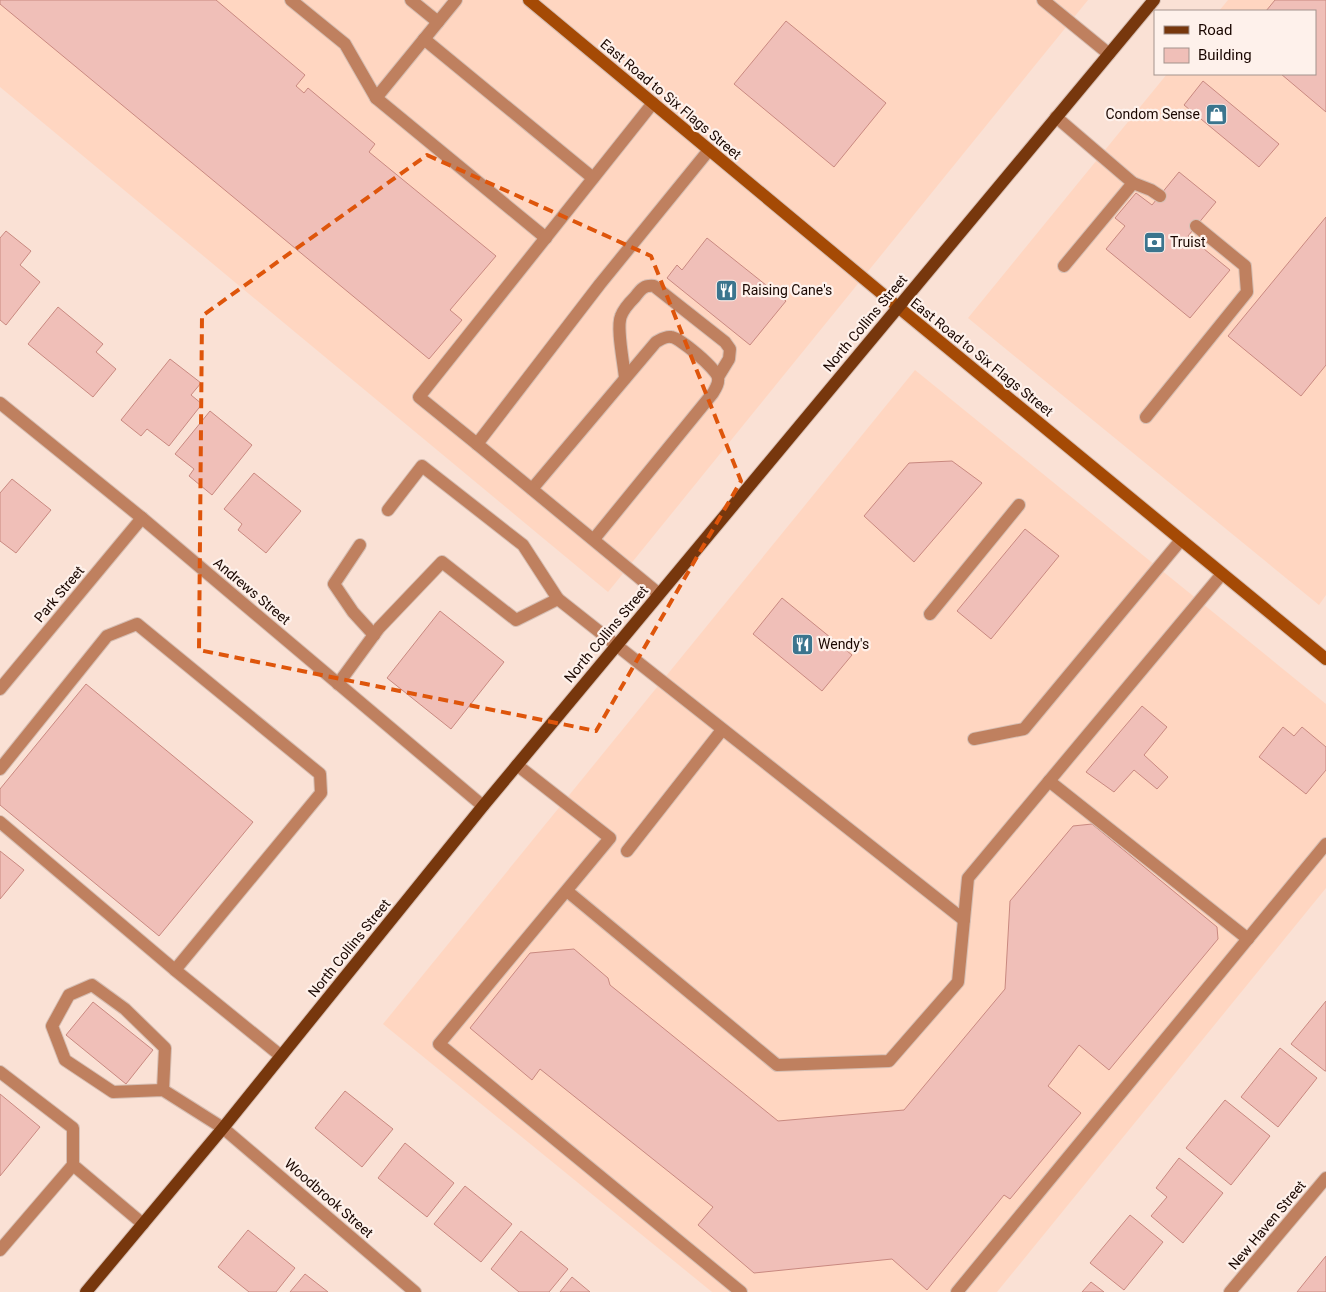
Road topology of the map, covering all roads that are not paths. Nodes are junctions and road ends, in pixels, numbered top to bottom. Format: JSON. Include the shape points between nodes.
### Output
{"nodes":[{"id":1,"x":291,"y":0,"type":"edge"},
{"id":2,"x":411,"y":0,"type":"edge"},
{"id":3,"x":456,"y":0,"type":"edge"},
{"id":4,"x":529,"y":0,"type":"edge"},
{"id":5,"x":1043,"y":0,"type":"edge"},
{"id":6,"x":1154,"y":0,"type":"edge"},
{"id":7,"x":438,"y":22,"type":"junction"},
{"id":8,"x":424,"y":39,"type":"junction"},
{"id":9,"x":1109,"y":54,"type":"junction"},
{"id":10,"x":376,"y":98,"type":"junction"},
{"id":11,"x":653,"y":104,"type":"junction"},
{"id":12,"x":1056,"y":117,"type":"junction"},
{"id":13,"x":709,"y":150,"type":"junction"},
{"id":14,"x":594,"y":178,"type":"junction"},
{"id":15,"x":1133,"y":183,"type":"junction"},
{"id":16,"x":1160,"y":196,"type":"dead end"},
{"id":17,"x":1196,"y":226,"type":"dead end"},
{"id":18,"x":546,"y":238,"type":"junction"},
{"id":19,"x":1064,"y":266,"type":"dead end"},
{"id":20,"x":898,"y":307,"type":"junction"},
{"id":21,"x":718,"y":377,"type":"junction"},
{"id":22,"x":626,"y":378,"type":"junction"},
{"id":23,"x":0,"y":403,"type":"edge"},
{"id":24,"x":1146,"y":417,"type":"dead end"},
{"id":25,"x":477,"y":444,"type":"junction"},
{"id":26,"x":532,"y":489,"type":"junction"},
{"id":27,"x":1019,"y":506,"type":"dead end"},
{"id":28,"x":388,"y":510,"type":"dead end"},
{"id":29,"x":142,"y":518,"type":"junction"},
{"id":30,"x":594,"y":539,"type":"junction"},
{"id":31,"x":1181,"y":540,"type":"junction"},
{"id":32,"x":360,"y":545,"type":"dead end"},
{"id":33,"x":1222,"y":574,"type":"junction"},
{"id":34,"x":660,"y":594,"type":"junction"},
{"id":35,"x":558,"y":600,"type":"junction"},
{"id":36,"x":930,"y":614,"type":"dead end"},
{"id":37,"x":374,"y":635,"type":"junction"},
{"id":38,"x":616,"y":646,"type":"junction"},
{"id":39,"x":1326,"y":659,"type":"edge"},
{"id":40,"x":338,"y":684,"type":"junction"},
{"id":41,"x":0,"y":689,"type":"edge"},
{"id":42,"x":722,"y":730,"type":"junction"},
{"id":43,"x":974,"y":739,"type":"dead end"},
{"id":44,"x":517,"y":765,"type":"junction"},
{"id":45,"x":0,"y":769,"type":"edge"},
{"id":46,"x":1049,"y":781,"type":"junction"},
{"id":47,"x":482,"y":806,"type":"junction"},
{"id":48,"x":0,"y":822,"type":"edge"},
{"id":49,"x":1326,"y":844,"type":"edge"},
{"id":50,"x":627,"y":851,"type":"dead end"},
{"id":51,"x":567,"y":891,"type":"junction"},
{"id":52,"x":964,"y":920,"type":"junction"},
{"id":53,"x":1248,"y":939,"type":"junction"},
{"id":54,"x":175,"y":970,"type":"junction"},
{"id":55,"x":281,"y":1056,"type":"junction"},
{"id":56,"x":0,"y":1072,"type":"edge"},
{"id":57,"x":163,"y":1090,"type":"junction"},
{"id":58,"x":223,"y":1128,"type":"junction"},
{"id":59,"x":73,"y":1165,"type":"junction"},
{"id":60,"x":1324,"y":1185,"type":"edge"},
{"id":61,"x":143,"y":1224,"type":"junction"},
{"id":62,"x":0,"y":1250,"type":"edge"},
{"id":63,"x":86,"y":1292,"type":"edge"},
{"id":64,"x":415,"y":1292,"type":"edge"},
{"id":65,"x":741,"y":1292,"type":"edge"},
{"id":66,"x":957,"y":1292,"type":"edge"},
{"id":67,"x":1230,"y":1292,"type":"edge"}],
"edges":[{"from":1,"to":10,"type":"street","via":[[345,44]]},
{"from":2,"to":7,"type":"street"},
{"from":3,"to":7,"type":"street"},
{"from":4,"to":11,"type":"street","name":"East Road to Six Flags Street"},
{"from":5,"to":9,"type":"street"},
{"from":6,"to":9,"type":"main road","name":"North Collins Street"},
{"from":7,"to":8,"type":"street"},
{"from":8,"to":10,"type":"street"},
{"from":8,"to":14,"type":"street"},
{"from":9,"to":12,"type":"main road","name":"North Collins Street"},
{"from":10,"to":18,"type":"street"},
{"from":11,"to":13,"type":"street","name":"East Road to Six Flags Street"},
{"from":11,"to":14,"type":"street"},
{"from":12,"to":15,"type":"street"},
{"from":12,"to":20,"type":"main road","name":"North Collins Street"},
{"from":13,"to":20,"type":"street","name":"East Road to Six Flags Street"},
{"from":13,"to":25,"type":"street","via":[[600,284]]},
{"from":14,"to":18,"type":"street"},
{"from":15,"to":16,"type":"street"},
{"from":15,"to":19,"type":"street"},
{"from":17,"to":24,"type":"street","via":[[1245,266],[1247,292]]},
{"from":18,"to":25,"type":"street","via":[[419,397]]},
{"from":20,"to":31,"type":"street","name":"East Road to Six Flags Street"},
{"from":20,"to":34,"type":"main road","name":"North Collins Street"},
{"from":21,"to":22,"type":"street","via":[[679,339],[670,336],[656,342]]},
{"from":21,"to":22,"type":"street","via":[[729,359],[730,349],[725,342],[654,286],[647,286],[620,317]]},
{"from":21,"to":30,"type":"street","via":[[713,393]]},
{"from":22,"to":26,"type":"street"},
{"from":23,"to":29,"type":"street","name":"Andrews Street"},
{"from":25,"to":26,"type":"street"},
{"from":26,"to":30,"type":"street"},
{"from":27,"to":36,"type":"street"},
{"from":28,"to":35,"type":"street","via":[[422,466],[523,545]]},
{"from":29,"to":40,"type":"street","name":"Andrews Street"},
{"from":29,"to":41,"type":"street","name":"Park Street"},
{"from":30,"to":34,"type":"street"},
{"from":31,"to":33,"type":"street","name":"East Road to Six Flags Street"},
{"from":31,"to":43,"type":"street","via":[[1024,729]]},
{"from":32,"to":37,"type":"street","via":[[334,584]]},
{"from":33,"to":39,"type":"street","name":"East Road to Six Flags Street"},
{"from":33,"to":46,"type":"street"},
{"from":34,"to":38,"type":"main road","name":"North Collins Street"},
{"from":35,"to":37,"type":"street","via":[[516,620],[442,562]]},
{"from":35,"to":38,"type":"street"},
{"from":37,"to":40,"type":"street"},
{"from":38,"to":42,"type":"street"},
{"from":38,"to":44,"type":"main road","name":"North Collins Street"},
{"from":40,"to":47,"type":"street","name":"Andrews Street"},
{"from":42,"to":50,"type":"street"},
{"from":42,"to":52,"type":"street"},
{"from":44,"to":47,"type":"main road","name":"North Collins Street"},
{"from":44,"to":51,"type":"street","via":[[610,838]]},
{"from":45,"to":54,"type":"street","via":[[107,636],[137,624],[320,774],[321,793]]},
{"from":46,"to":52,"type":"street","via":[[968,878]]},
{"from":46,"to":53,"type":"street"},
{"from":47,"to":55,"type":"main road","name":"North Collins Street"},
{"from":48,"to":54,"type":"street"},
{"from":49,"to":53,"type":"street"},
{"from":51,"to":52,"type":"street","via":[[778,1066],[889,1061],[958,982]]},
{"from":51,"to":65,"type":"street","via":[[439,1044]]},
{"from":53,"to":66,"type":"street"},
{"from":54,"to":55,"type":"street"},
{"from":55,"to":58,"type":"main road","name":"North Collins Street"},
{"from":56,"to":59,"type":"street","via":[[73,1128]]},
{"from":57,"to":57,"type":"street","via":[[165,1048],[125,1009],[92,985],[69,995],[52,1026],[65,1060],[113,1092]]},
{"from":57,"to":58,"type":"street","name":"Woodbrook Street"},
{"from":58,"to":61,"type":"main road","name":"North Collins Street"},
{"from":58,"to":64,"type":"street","name":"Woodbrook Street"},
{"from":59,"to":61,"type":"street"},
{"from":59,"to":62,"type":"street"},
{"from":60,"to":67,"type":"street","name":"New Haven Street"},
{"from":61,"to":63,"type":"main road","name":"North Collins Street"}]}
